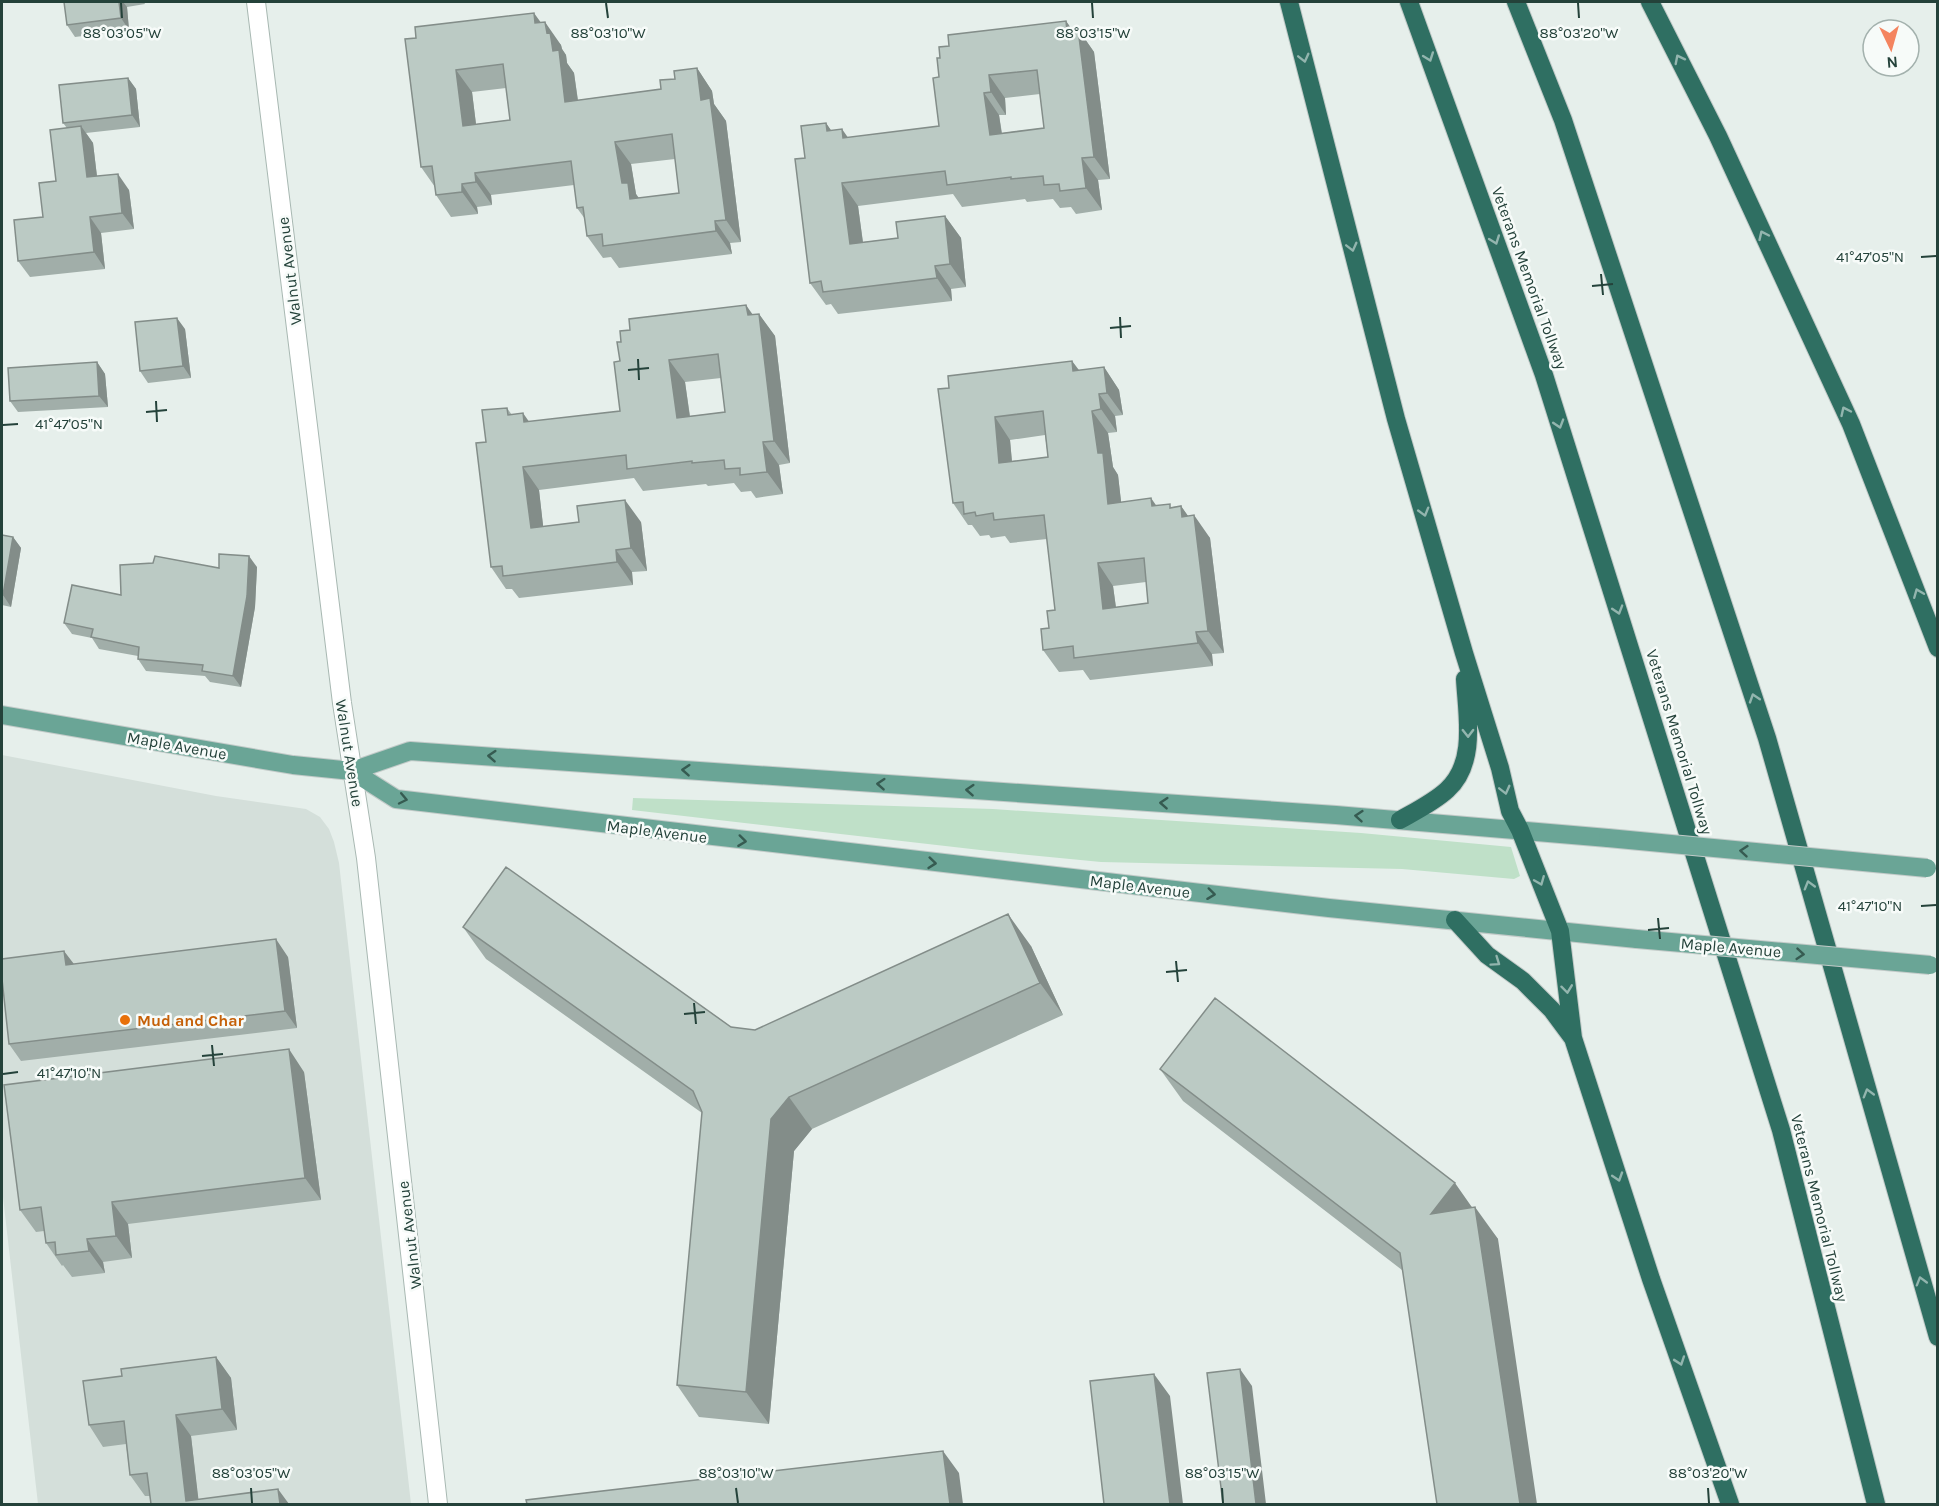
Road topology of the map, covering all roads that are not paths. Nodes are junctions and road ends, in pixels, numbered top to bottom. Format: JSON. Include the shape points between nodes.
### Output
{"nodes":[{"id":1,"x":256,"y":2,"type":"edge"},
{"id":2,"x":1289,"y":2,"type":"edge"},
{"id":3,"x":1409,"y":2,"type":"edge"},
{"id":4,"x":1516,"y":2,"type":"edge"},
{"id":5,"x":1650,"y":2,"type":"edge"},
{"id":6,"x":1938,"y":648,"type":"edge"},
{"id":7,"x":1464,"y":653,"type":"junction"},
{"id":8,"x":2,"y":715,"type":"edge"},
{"id":9,"x":352,"y":771,"type":"junction"},
{"id":10,"x":1400,"y":820,"type":"junction"},
{"id":11,"x":1520,"y":830,"type":"junction"},
{"id":12,"x":1932,"y":868,"type":"edge"},
{"id":13,"x":1455,"y":921,"type":"junction"},
{"id":14,"x":1560,"y":931,"type":"junction"},
{"id":15,"x":1934,"y":966,"type":"edge"},
{"id":16,"x":1573,"y":1038,"type":"junction"},
{"id":17,"x":1938,"y":1337,"type":"edge"},
{"id":18,"x":438,"y":1504,"type":"edge"},
{"id":19,"x":1730,"y":1504,"type":"edge"},
{"id":20,"x":1876,"y":1504,"type":"edge"}],
"edges":[{"from":1,"to":9,"type":"street","name":"Walnut Avenue"},
{"from":2,"to":7,"type":"highway","one_way":true,"via":[[1396,419]]},
{"from":3,"to":20,"type":"highway","name":"Veterans Memorial Tollway","one_way":true,"via":[[1544,375],[1781,1130]]},
{"from":17,"to":4,"type":"highway","one_way":true,"via":[[1767,738],[1563,120]]},
{"from":6,"to":5,"type":"highway","one_way":true,"via":[[1851,424],[1718,136]]},
{"from":7,"to":10,"type":"highway","one_way":true,"via":[[1468,746],[1461,773],[1430,803]]},
{"from":7,"to":11,"type":"highway","one_way":true,"via":[[1510,811]]},
{"from":8,"to":9,"type":"main road","name":"Maple Avenue","via":[[293,765]]},
{"from":10,"to":9,"type":"main road","name":"Maple Avenue","one_way":true,"via":[[410,751]]},
{"from":9,"to":13,"type":"main road","name":"Maple Avenue","one_way":true,"via":[[396,799]]},
{"from":9,"to":18,"type":"street","name":"Walnut Avenue","via":[[366,858]]},
{"from":10,"to":11,"type":"main road","name":"Maple Avenue"},
{"from":12,"to":11,"type":"main road","name":"Maple Avenue","one_way":true,"bridge":true},
{"from":11,"to":14,"type":"highway","one_way":true},
{"from":13,"to":14,"type":"main road","name":"Maple Avenue"},
{"from":13,"to":16,"type":"highway","one_way":true,"via":[[1487,955],[1523,981]]},
{"from":14,"to":15,"type":"main road","name":"Maple Avenue","one_way":true,"bridge":true},
{"from":14,"to":16,"type":"highway","one_way":true},
{"from":16,"to":19,"type":"highway","one_way":true}]}
